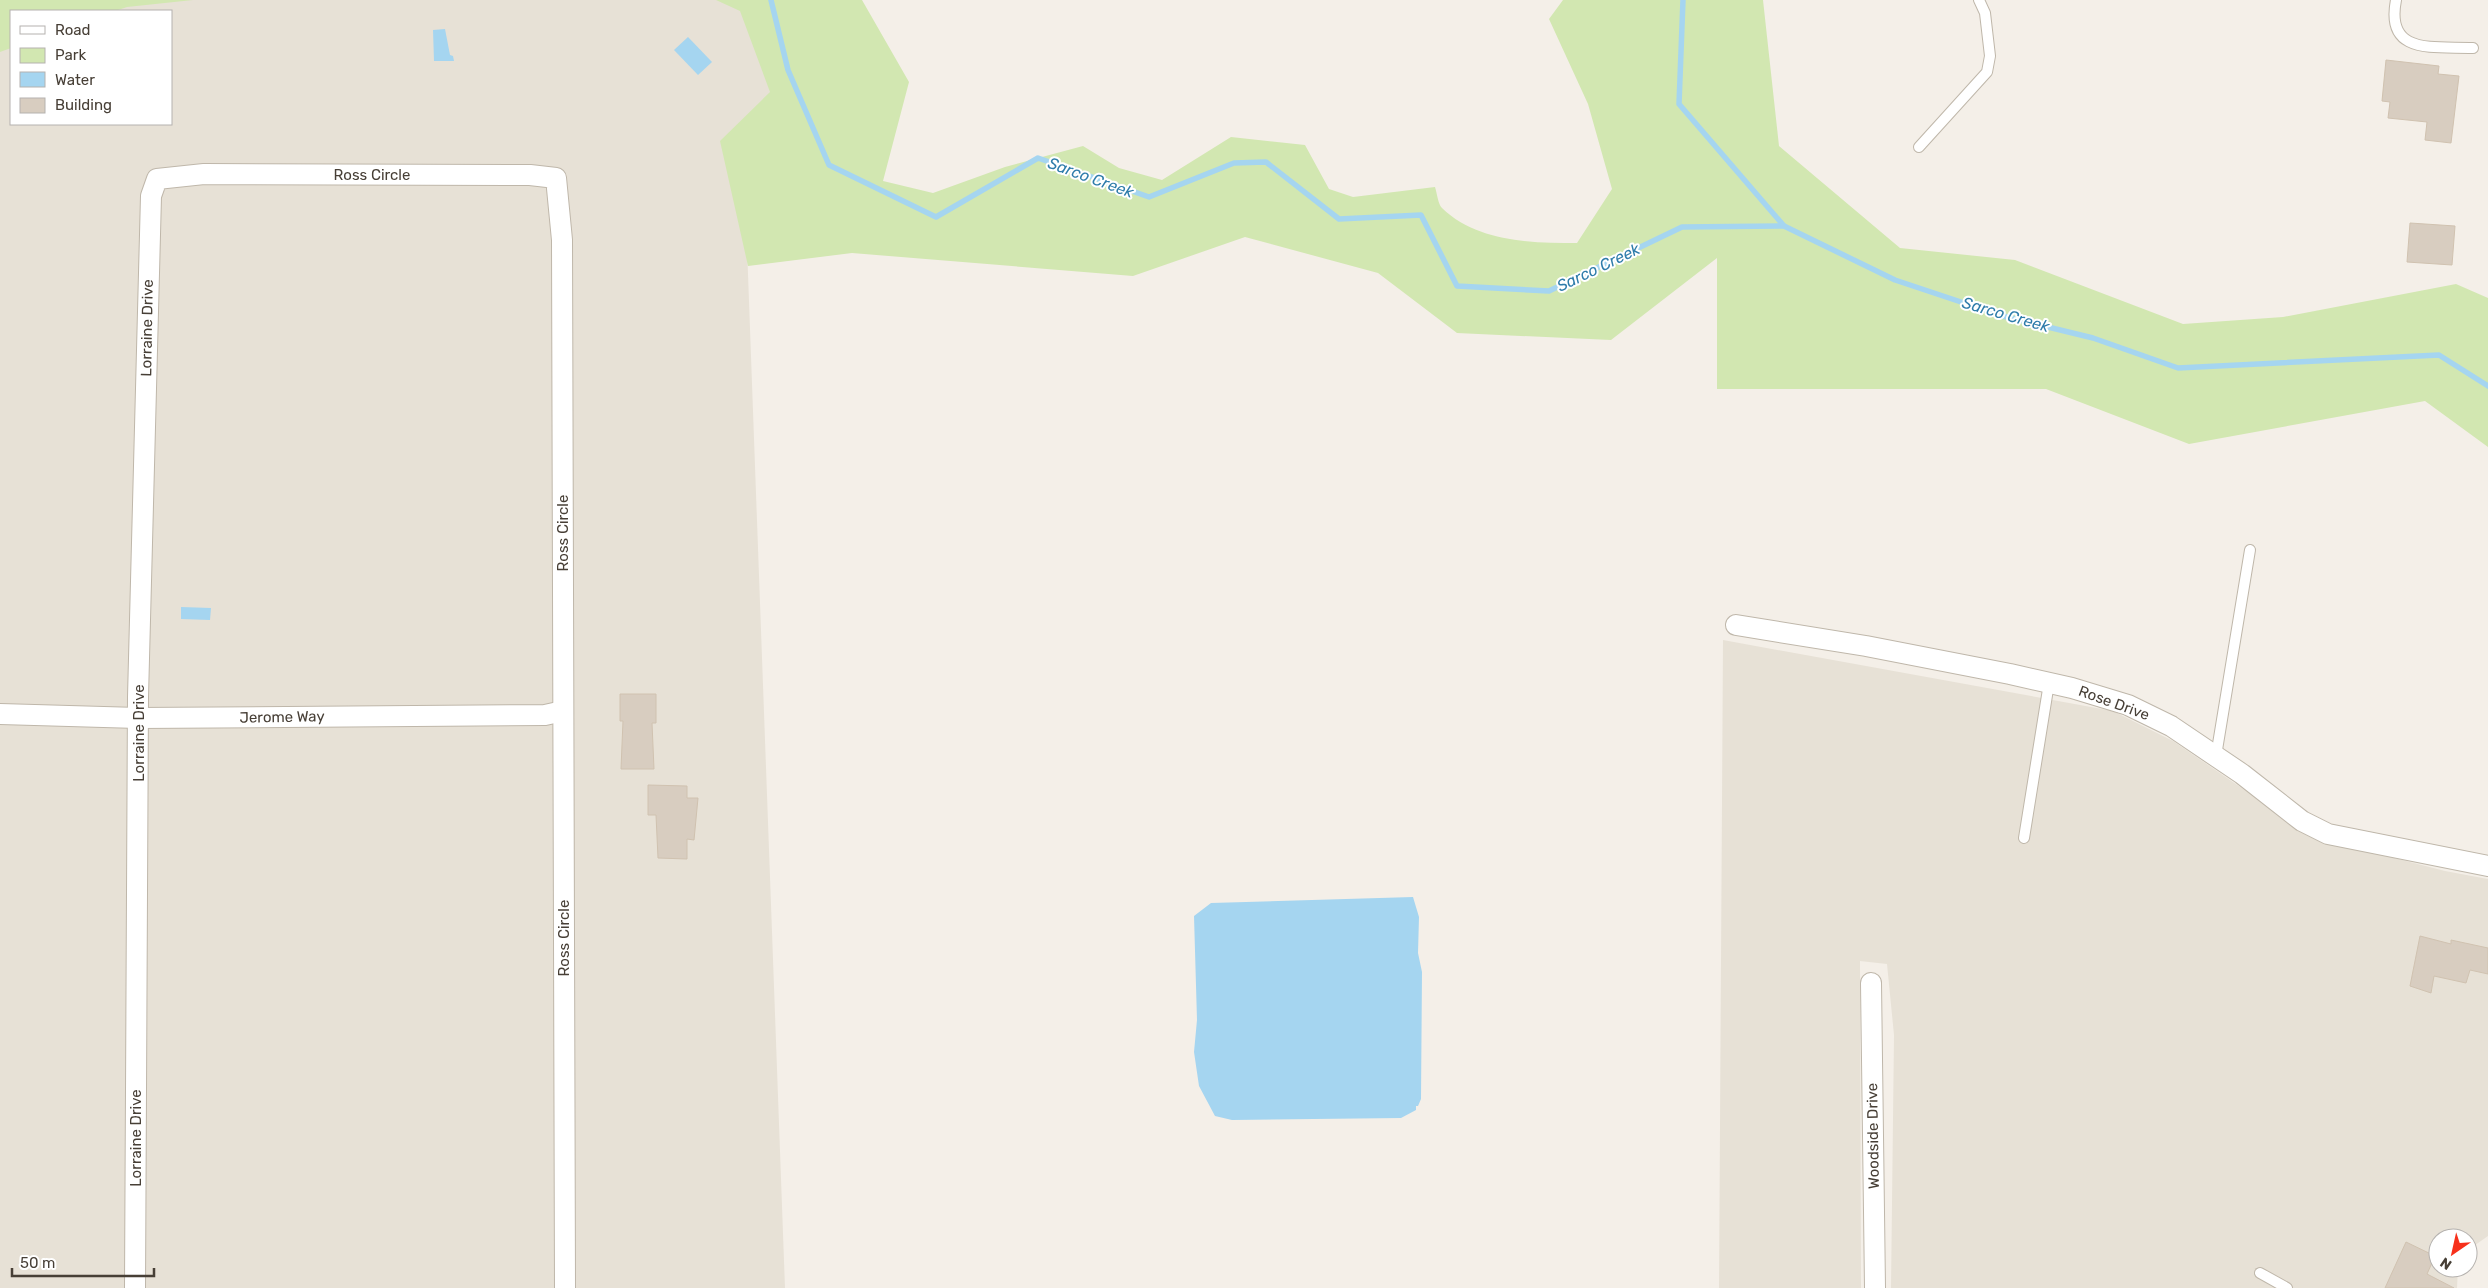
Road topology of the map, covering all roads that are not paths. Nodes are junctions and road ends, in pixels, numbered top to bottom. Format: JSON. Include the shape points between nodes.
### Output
{"nodes":[{"id":1,"x":1978,"y":0,"type":"edge"},
{"id":2,"x":2396,"y":0,"type":"edge"},
{"id":3,"x":2473,"y":48,"type":"dead end"},
{"id":4,"x":1919,"y":147,"type":"dead end"},
{"id":5,"x":157,"y":179,"type":"joint"},
{"id":6,"x":2250,"y":550,"type":"dead end"},
{"id":7,"x":1736,"y":625,"type":"dead end"},
{"id":8,"x":2049,"y":683,"type":"junction"},
{"id":9,"x":563,"y":711,"type":"junction"},
{"id":10,"x":0,"y":714,"type":"edge"},
{"id":11,"x":138,"y":718,"type":"junction"},
{"id":12,"x":2216,"y":756,"type":"junction"},
{"id":13,"x":2024,"y":838,"type":"dead end"},
{"id":14,"x":2488,"y":866,"type":"edge"},
{"id":15,"x":1871,"y":983,"type":"dead end"},
{"id":16,"x":2260,"y":1273,"type":"dead end"},
{"id":17,"x":135,"y":1288,"type":"edge"},
{"id":18,"x":565,"y":1288,"type":"edge"},
{"id":19,"x":1875,"y":1288,"type":"edge"},
{"id":20,"x":2287,"y":1288,"type":"edge"}],
"edges":[{"from":1,"to":4,"type":"lane","via":[[1984,13],[1990,56],[1987,72]]},
{"from":2,"to":3,"type":"lane","via":[[2395,29],[2403,40],[2413,45]]},
{"from":5,"to":9,"type":"street","name":"Ross Circle","via":[[204,174],[530,175],[556,178],[562,240]]},
{"from":5,"to":11,"type":"street","name":"Lorraine Drive","via":[[150,196]]},
{"from":6,"to":12,"type":"lane"},
{"from":7,"to":8,"type":"street","name":"Rose Drive","via":[[1866,646]]},
{"from":8,"to":12,"type":"street","name":"Rose Drive","via":[[2128,705],[2171,726]]},
{"from":8,"to":13,"type":"lane"},
{"from":9,"to":11,"type":"street","name":"Jerome Way","via":[[546,715]]},
{"from":9,"to":18,"type":"street","name":"Ross Circle"},
{"from":10,"to":11,"type":"street","name":"Jerome Way"},
{"from":11,"to":17,"type":"street","name":"Lorraine Drive"},
{"from":12,"to":14,"type":"street","name":"Rose Drive","via":[[2302,821],[2328,834]]},
{"from":15,"to":19,"type":"street","name":"Woodside Drive"},
{"from":16,"to":20,"type":"lane"}]}
